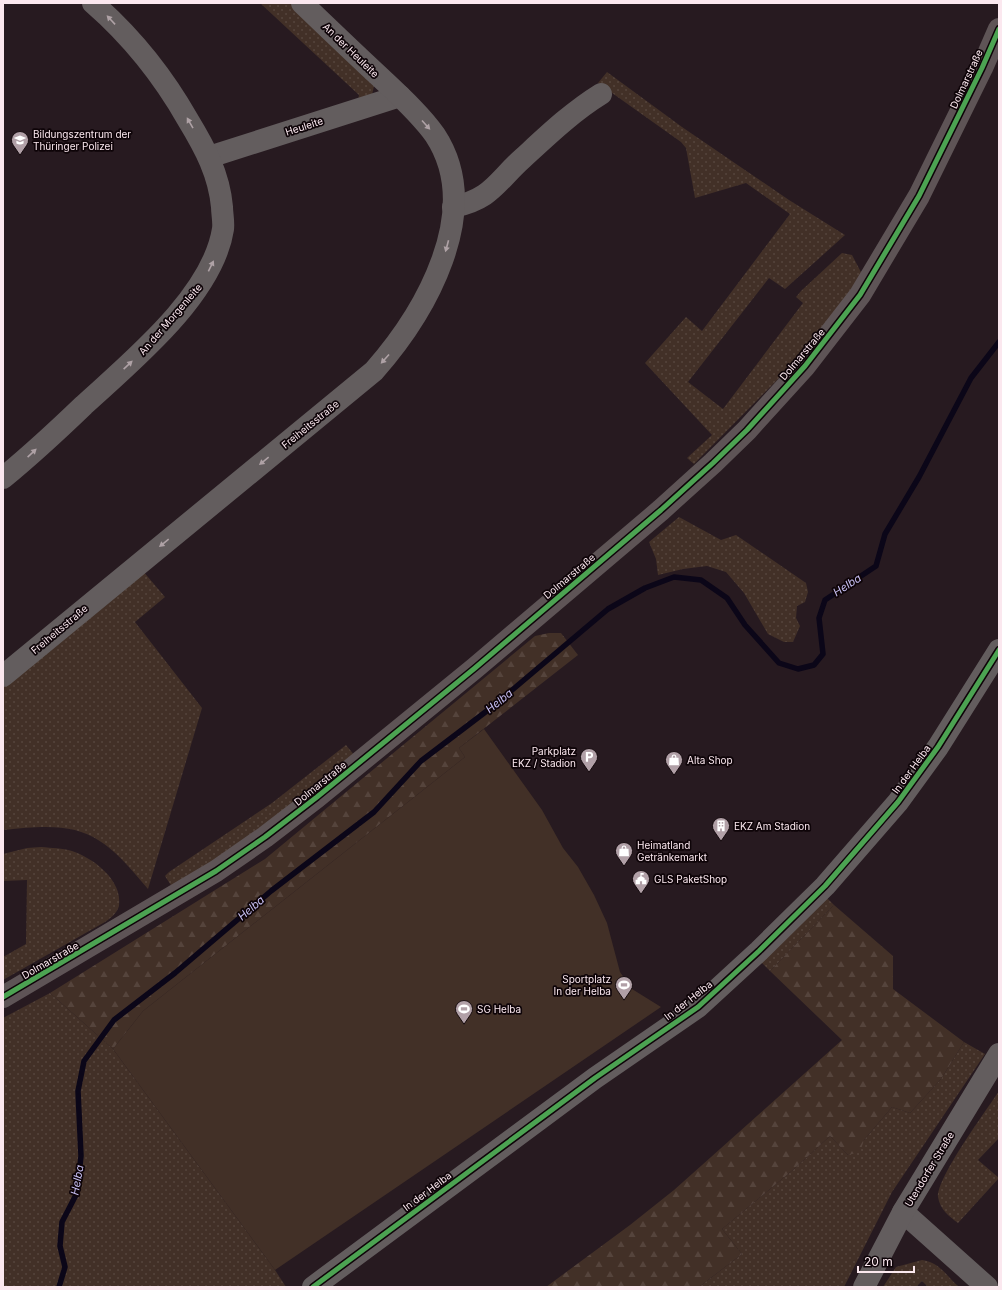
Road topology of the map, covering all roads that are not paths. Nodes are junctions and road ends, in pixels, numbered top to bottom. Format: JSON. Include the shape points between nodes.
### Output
{"nodes":[{"id":1,"x":93,"y":3,"type":"edge"},
{"id":2,"x":302,"y":3,"type":"edge"},
{"id":3,"x":999,"y":28,"type":"edge"},
{"id":4,"x":601,"y":94,"type":"dead end"},
{"id":5,"x":400,"y":96,"type":"junction"},
{"id":6,"x":209,"y":157,"type":"junction"},
{"id":7,"x":453,"y":207,"type":"junction"},
{"id":8,"x":3,"y":478,"type":"edge"},
{"id":9,"x":999,"y":650,"type":"edge"},
{"id":10,"x":3,"y":676,"type":"edge"},
{"id":11,"x":3,"y":997,"type":"edge"},
{"id":12,"x":999,"y":1054,"type":"edge"},
{"id":13,"x":903,"y":1212,"type":"junction"},
{"id":14,"x":313,"y":1287,"type":"edge"},
{"id":15,"x":864,"y":1287,"type":"edge"},
{"id":16,"x":987,"y":1287,"type":"edge"}],
"edges":[{"from":6,"to":1,"type":"street","name":"An der Morgenleite","one_way":true,"via":[[159,74]]},
{"from":2,"to":5,"type":"street","name":"An der Heuleite"},
{"from":3,"to":11,"type":"main road","name":"Dolmarstraße","via":[[919,196],[860,295],[804,366],[747,430],[661,510],[475,668],[265,837],[209,875]]},
{"from":4,"to":7,"type":"street","via":[[573,113],[522,158],[489,192],[477,200]]},
{"from":5,"to":6,"type":"street","name":"Heuleite"},
{"from":5,"to":7,"type":"street","name":"Freiheitsstraße","one_way":true,"via":[[435,135],[446,157],[453,184]]},
{"from":8,"to":6,"type":"street","name":"An der Morgenleite","one_way":true,"via":[[138,356],[185,304],[208,272],[215,259],[223,227],[221,195]]},
{"from":7,"to":10,"type":"street","name":"Freiheitsstraße","one_way":true,"via":[[447,247],[426,298],[407,330],[374,371]]},
{"from":9,"to":14,"type":"street","name":"In der Helba","via":[[938,747],[898,802],[824,886],[759,951],[698,1007],[595,1078]]},
{"from":12,"to":13,"type":"street","name":"Utendorfer Straße"},
{"from":13,"to":15,"type":"street","name":"Utendorfer Straße"},
{"from":13,"to":16,"type":"street"}]}
